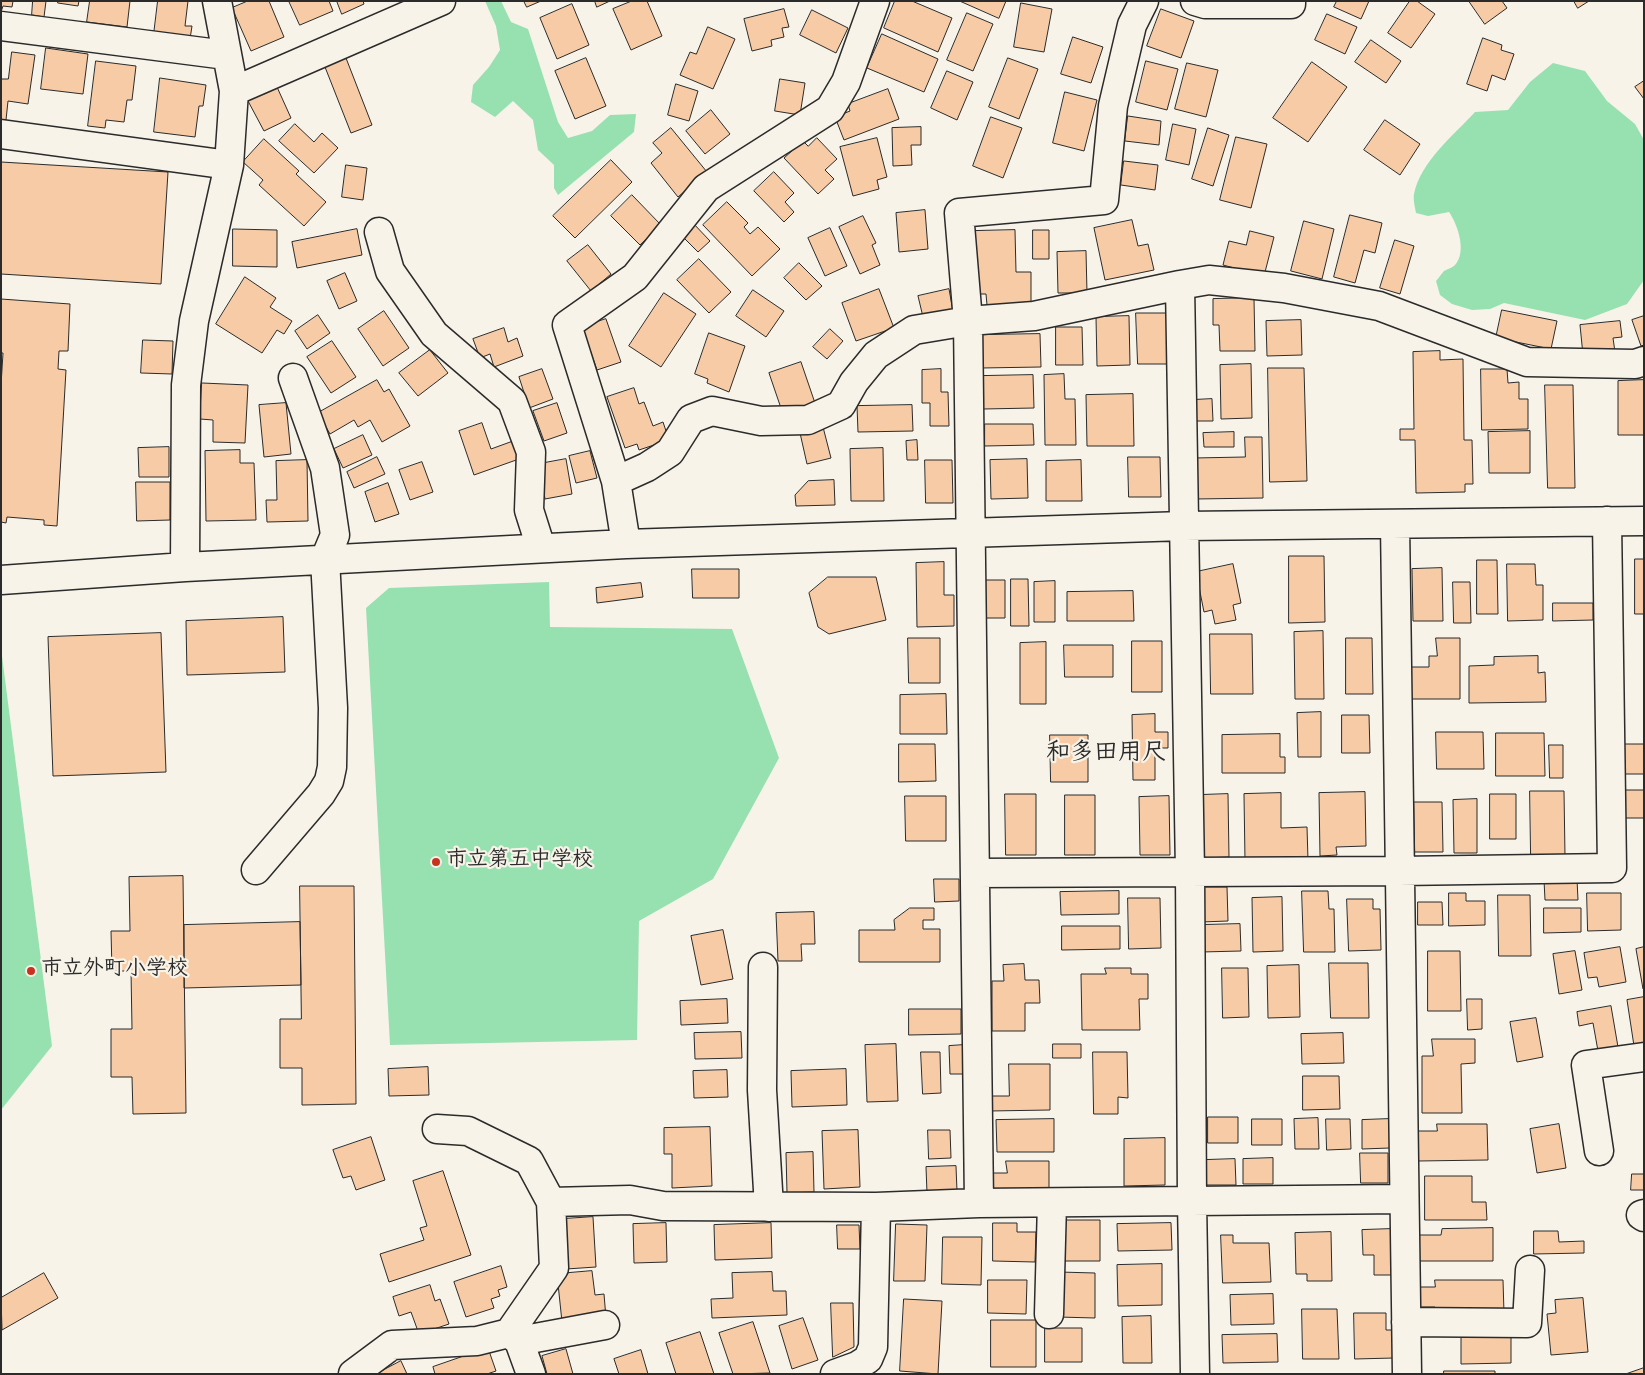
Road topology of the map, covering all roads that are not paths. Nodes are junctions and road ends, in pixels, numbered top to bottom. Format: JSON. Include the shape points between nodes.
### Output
{"nodes":[{"id":1,"x":217,"y":1,"type":"edge"},
{"id":2,"x":441,"y":1,"type":"edge"},
{"id":3,"x":875,"y":1,"type":"edge"},
{"id":4,"x":1144,"y":1,"type":"edge"},
{"id":5,"x":1196,"y":1,"type":"edge"},
{"id":6,"x":1291,"y":1,"type":"edge"},
{"id":7,"x":1,"y":26,"type":"edge"},
{"id":8,"x":226,"y":55,"type":"junction"},
{"id":9,"x":234,"y":91,"type":"junction"},
{"id":10,"x":1,"y":134,"type":"edge"},
{"id":11,"x":229,"y":166,"type":"junction"},
{"id":12,"x":379,"y":232,"type":"dead end"},
{"id":13,"x":1180,"y":285,"type":"junction"},
{"id":14,"x":968,"y":321,"type":"junction"},
{"id":15,"x":1644,"y":361,"type":"edge"},
{"id":16,"x":293,"y":378,"type":"dead end"},
{"id":17,"x":616,"y":481,"type":"junction"},
{"id":18,"x":1607,"y":521,"type":"junction"},
{"id":19,"x":1644,"y":521,"type":"edge"},
{"id":20,"x":1395,"y":524,"type":"junction"},
{"id":21,"x":1184,"y":526,"type":"junction"},
{"id":22,"x":971,"y":533,"type":"junction"},
{"id":23,"x":626,"y":544,"type":"junction"},
{"id":24,"x":541,"y":548,"type":"junction"},
{"id":25,"x":325,"y":559,"type":"junction"},
{"id":26,"x":185,"y":567,"type":"junction"},
{"id":27,"x":1,"y":580,"type":"edge"},
{"id":28,"x":256,"y":870,"type":"dead end"},
{"id":29,"x":1399,"y":871,"type":"junction"},
{"id":30,"x":1190,"y":872,"type":"junction"},
{"id":31,"x":975,"y":873,"type":"junction"},
{"id":32,"x":763,"y":967,"type":"dead end"},
{"id":33,"x":1644,"y":1057,"type":"edge"},
{"id":34,"x":437,"y":1129,"type":"dead end"},
{"id":35,"x":1599,"y":1151,"type":"dead end"},
{"id":36,"x":1404,"y":1200,"type":"junction"},
{"id":37,"x":1192,"y":1201,"type":"junction"},
{"id":38,"x":551,"y":1202,"type":"junction"},
{"id":39,"x":979,"y":1203,"type":"junction"},
{"id":40,"x":1052,"y":1203,"type":"junction"},
{"id":41,"x":769,"y":1207,"type":"junction"},
{"id":42,"x":876,"y":1207,"type":"junction"},
{"id":43,"x":1530,"y":1270,"type":"dead end"},
{"id":44,"x":1049,"y":1314,"type":"dead end"},
{"id":45,"x":1406,"y":1322,"type":"junction"},
{"id":46,"x":605,"y":1325,"type":"dead end"},
{"id":47,"x":514,"y":1337,"type":"junction"},
{"id":48,"x":353,"y":1374,"type":"edge"},
{"id":49,"x":531,"y":1374,"type":"edge"},
{"id":50,"x":835,"y":1374,"type":"edge"},
{"id":51,"x":1195,"y":1374,"type":"edge"},
{"id":52,"x":1407,"y":1374,"type":"edge"}],
"edges":[{"from":1,"to":8,"type":"street"},
{"from":2,"to":9,"type":"street"},
{"from":3,"to":17,"type":"street","via":[[846,82],[830,109],[706,188],[636,277],[567,325]]},
{"from":4,"to":14,"type":"street","via":[[1132,25],[1113,106],[1104,200],[959,213]]},
{"from":5,"to":6,"type":"street","via":[[1205,4],[1291,4]]},
{"from":7,"to":8,"type":"street"},
{"from":8,"to":9,"type":"street"},
{"from":9,"to":11,"type":"street"},
{"from":10,"to":11,"type":"street"},
{"from":11,"to":26,"type":"street","via":[[194,320],[186,384]]},
{"from":12,"to":24,"type":"street","via":[[390,271],[434,334],[512,401],[531,452],[529,510]]},
{"from":13,"to":14,"type":"street","via":[[1034,316]]},
{"from":13,"to":15,"type":"street","via":[[1209,280],[1284,288],[1379,306],[1527,362],[1635,364]]},
{"from":13,"to":21,"type":"street"},
{"from":14,"to":17,"type":"street","via":[[914,330],[876,354],[841,405],[808,420],[761,421],[712,412],[691,418],[670,452]]},
{"from":14,"to":22,"type":"street"},
{"from":16,"to":25,"type":"street","via":[[325,468],[335,536]]},
{"from":17,"to":23,"type":"street"},
{"from":18,"to":19,"type":"street"},
{"from":18,"to":20,"type":"street"},
{"from":18,"to":29,"type":"street","via":[[1612,868]]},
{"from":20,"to":21,"type":"street"},
{"from":20,"to":29,"type":"street"},
{"from":21,"to":22,"type":"street"},
{"from":21,"to":30,"type":"street"},
{"from":22,"to":23,"type":"street"},
{"from":22,"to":31,"type":"street"},
{"from":23,"to":24,"type":"street"},
{"from":24,"to":25,"type":"street"},
{"from":25,"to":26,"type":"street"},
{"from":25,"to":28,"type":"street","via":[[333,708],[332,767],[322,794]]},
{"from":26,"to":27,"type":"street"},
{"from":29,"to":30,"type":"street"},
{"from":29,"to":36,"type":"street"},
{"from":30,"to":31,"type":"street"},
{"from":30,"to":37,"type":"street"},
{"from":31,"to":39,"type":"street"},
{"from":32,"to":41,"type":"street","via":[[762,1090]]},
{"from":33,"to":35,"type":"street","via":[[1586,1065]]},
{"from":34,"to":38,"type":"street","via":[[468,1132],[529,1161]]},
{"from":36,"to":37,"type":"street"},
{"from":36,"to":45,"type":"street"},
{"from":37,"to":40,"type":"street"},
{"from":37,"to":51,"type":"street"},
{"from":38,"to":41,"type":"street","via":[[630,1200],[663,1206]]},
{"from":38,"to":47,"type":"street","via":[[554,1268]]},
{"from":39,"to":40,"type":"street"},
{"from":39,"to":42,"type":"street"},
{"from":40,"to":44,"type":"street"},
{"from":41,"to":42,"type":"street"},
{"from":42,"to":50,"type":"street","via":[[873,1347],[868,1359]]},
{"from":43,"to":45,"type":"street","via":[[1527,1323]]},
{"from":45,"to":52,"type":"street"},
{"from":46,"to":47,"type":"street"},
{"from":47,"to":48,"type":"street","via":[[392,1345]]},
{"from":47,"to":49,"type":"street"}]}
